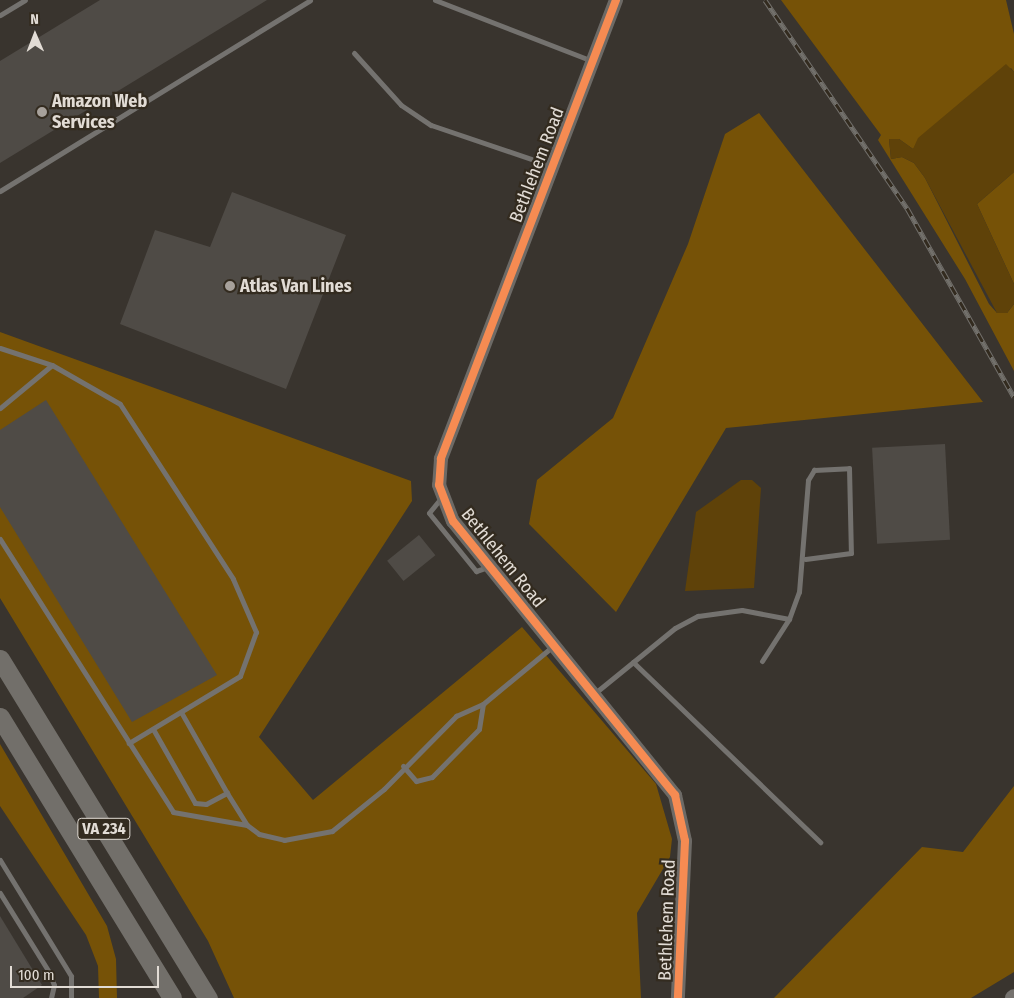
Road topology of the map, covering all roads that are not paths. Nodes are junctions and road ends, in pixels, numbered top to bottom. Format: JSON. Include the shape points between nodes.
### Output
{"nodes":[{"id":1,"x":25,"y":0,"type":"edge"},
{"id":2,"x":310,"y":0,"type":"edge"},
{"id":3,"x":435,"y":0,"type":"edge"},
{"id":4,"x":616,"y":0,"type":"edge"},
{"id":5,"x":0,"y":15,"type":"edge"},
{"id":6,"x":354,"y":52,"type":"dead end"},
{"id":7,"x":592,"y":61,"type":"junction"},
{"id":8,"x":552,"y":166,"type":"junction"},
{"id":9,"x":0,"y":191,"type":"edge"},
{"id":10,"x":0,"y":348,"type":"edge"},
{"id":11,"x":52,"y":365,"type":"junction"},
{"id":12,"x":0,"y":408,"type":"edge"},
{"id":13,"x":0,"y":539,"type":"edge"},
{"id":14,"x":805,"y":559,"type":"junction"},
{"id":15,"x":789,"y":619,"type":"junction"},
{"id":16,"x":555,"y":645,"type":"junction"},
{"id":17,"x":0,"y":659,"type":"edge"},
{"id":18,"x":762,"y":661,"type":"dead end"},
{"id":19,"x":633,"y":662,"type":"junction"},
{"id":20,"x":595,"y":693,"type":"junction"},
{"id":21,"x":483,"y":704,"type":"junction"},
{"id":22,"x":181,"y":712,"type":"junction"},
{"id":23,"x":0,"y":717,"type":"edge"},
{"id":24,"x":153,"y":729,"type":"junction"},
{"id":25,"x":129,"y":743,"type":"junction"},
{"id":26,"x":403,"y":766,"type":"junction"},
{"id":27,"x":227,"y":792,"type":"junction"},
{"id":28,"x":247,"y":825,"type":"junction"},
{"id":29,"x":820,"y":842,"type":"dead end"},
{"id":30,"x":0,"y":860,"type":"edge"},
{"id":31,"x":0,"y":893,"type":"edge"},
{"id":32,"x":50,"y":998,"type":"edge"},
{"id":33,"x":71,"y":998,"type":"edge"},
{"id":34,"x":172,"y":998,"type":"edge"},
{"id":35,"x":208,"y":998,"type":"edge"},
{"id":36,"x":678,"y":998,"type":"edge"}],
"edges":[{"from":1,"to":5,"type":"lane"},
{"from":2,"to":9,"type":"lane"},
{"from":3,"to":7,"type":"lane"},
{"from":4,"to":7,"type":"street","name":"Bethlehem Road"},
{"from":6,"to":8,"type":"lane","via":[[401,105],[431,125]]},
{"from":7,"to":8,"type":"street","name":"Bethlehem Road"},
{"from":8,"to":16,"type":"street","name":"Bethlehem Road","via":[[441,459],[441,498],[453,522]]},
{"from":10,"to":11,"type":"lane"},
{"from":11,"to":12,"type":"lane"},
{"from":11,"to":22,"type":"lane","via":[[120,404],[224,564],[256,632],[240,676]]},
{"from":13,"to":25,"type":"lane"},
{"from":14,"to":14,"type":"lane","via":[[851,553],[849,468],[814,470],[808,480]]},
{"from":14,"to":15,"type":"lane"},
{"from":15,"to":18,"type":"lane"},
{"from":15,"to":19,"type":"lane","via":[[742,610],[698,616],[675,628]]},
{"from":16,"to":20,"type":"street","name":"Bethlehem Road"},
{"from":16,"to":21,"type":"lane"},
{"from":17,"to":35,"type":"highway","number":"VA 234"},
{"from":19,"to":20,"type":"lane"},
{"from":19,"to":29,"type":"lane"},
{"from":20,"to":36,"type":"street","name":"Bethlehem Road","via":[[668,782],[681,810],[685,841]]},
{"from":21,"to":26,"type":"lane","via":[[456,716]]},
{"from":21,"to":26,"type":"lane","via":[[479,729],[432,777],[416,780]]},
{"from":22,"to":24,"type":"lane"},
{"from":22,"to":27,"type":"lane"},
{"from":23,"to":34,"type":"highway","number":"VA 234"},
{"from":24,"to":25,"type":"lane"},
{"from":24,"to":27,"type":"lane","via":[[195,803],[206,804]]},
{"from":25,"to":28,"type":"lane","via":[[173,812]]},
{"from":26,"to":28,"type":"lane","via":[[384,789],[332,831],[284,840],[259,834]]},
{"from":27,"to":28,"type":"lane"},
{"from":30,"to":33,"type":"lane","via":[[71,976]]},
{"from":31,"to":32,"type":"lane","via":[[48,972],[54,985]]}]}
